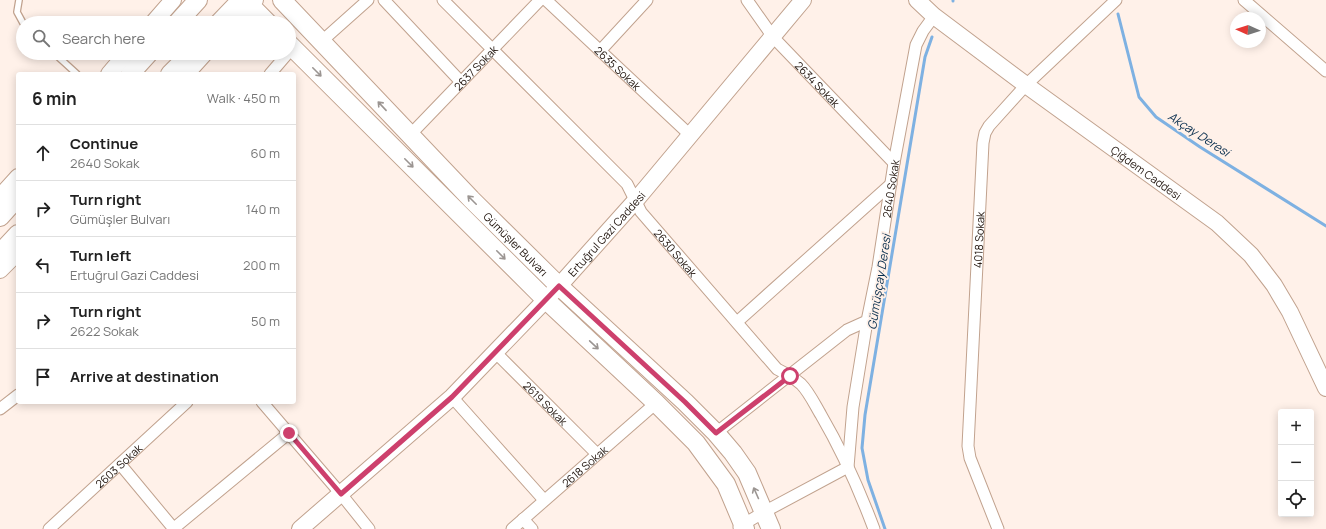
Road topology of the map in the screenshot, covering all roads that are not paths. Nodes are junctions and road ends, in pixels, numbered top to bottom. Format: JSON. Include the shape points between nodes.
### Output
{"nodes":[{"id":1,"x":19,"y":0,"type":"edge"},
{"id":2,"x":173,"y":0,"type":"edge"},
{"id":3,"x":198,"y":0,"type":"edge"},
{"id":4,"x":282,"y":0,"type":"edge"},
{"id":5,"x":368,"y":0,"type":"edge"},
{"id":6,"x":384,"y":0,"type":"edge"},
{"id":7,"x":443,"y":0,"type":"edge"},
{"id":8,"x":540,"y":0,"type":"edge"},
{"id":9,"x":546,"y":0,"type":"edge"},
{"id":10,"x":647,"y":0,"type":"edge"},
{"id":11,"x":747,"y":0,"type":"edge"},
{"id":12,"x":803,"y":0,"type":"edge"},
{"id":13,"x":917,"y":0,"type":"edge"},
{"id":14,"x":1116,"y":0,"type":"edge"},
{"id":15,"x":1244,"y":0,"type":"edge"},
{"id":16,"x":248,"y":1,"type":"edge"},
{"id":17,"x":19,"y":16,"type":"edge"},
{"id":18,"x":160,"y":16,"type":"edge"},
{"id":19,"x":183,"y":16,"type":"edge"},
{"id":20,"x":228,"y":16,"type":"edge"},
{"id":21,"x":238,"y":16,"type":"edge"},
{"id":22,"x":262,"y":16,"type":"edge"},
{"id":23,"x":934,"y":16,"type":"junction"},
{"id":24,"x":773,"y":37,"type":"junction"},
{"id":25,"x":322,"y":41,"type":"junction"},
{"id":26,"x":492,"y":50,"type":"junction"},
{"id":27,"x":600,"y":51,"type":"junction"},
{"id":28,"x":296,"y":55,"type":"edge"},
{"id":29,"x":62,"y":60,"type":"edge"},
{"id":30,"x":121,"y":60,"type":"edge"},
{"id":31,"x":143,"y":60,"type":"edge"},
{"id":32,"x":184,"y":60,"type":"edge"},
{"id":33,"x":199,"y":60,"type":"edge"},
{"id":34,"x":281,"y":60,"type":"edge"},
{"id":35,"x":1326,"y":71,"type":"edge"},
{"id":36,"x":75,"y":72,"type":"edge"},
{"id":37,"x":111,"y":72,"type":"edge"},
{"id":38,"x":132,"y":72,"type":"edge"},
{"id":39,"x":172,"y":72,"type":"edge"},
{"id":40,"x":188,"y":72,"type":"edge"},
{"id":41,"x":272,"y":72,"type":"edge"},
{"id":42,"x":461,"y":82,"type":"junction"},
{"id":43,"x":1026,"y":85,"type":"junction"},
{"id":44,"x":410,"y":135,"type":"junction"},
{"id":45,"x":690,"y":135,"type":"junction"},
{"id":46,"x":894,"y":163,"type":"junction"},
{"id":47,"x":16,"y":179,"type":"edge"},
{"id":48,"x":891,"y":184,"type":"junction"},
{"id":49,"x":0,"y":197,"type":"edge"},
{"id":50,"x":16,"y":199,"type":"edge"},
{"id":51,"x":636,"y":200,"type":"junction"},
{"id":52,"x":0,"y":217,"type":"edge"},
{"id":53,"x":16,"y":236,"type":"edge"},
{"id":54,"x":0,"y":253,"type":"edge"},
{"id":55,"x":16,"y":254,"type":"edge"},
{"id":56,"x":0,"y":270,"type":"edge"},
{"id":57,"x":559,"y":286,"type":"junction"},
{"id":58,"x":546,"y":300,"type":"junction"},
{"id":59,"x":737,"y":322,"type":"junction"},
{"id":60,"x":867,"y":322,"type":"junction"},
{"id":61,"x":495,"y":352,"type":"junction"},
{"id":62,"x":790,"y":376,"type":"junction"},
{"id":63,"x":1326,"y":388,"type":"edge"},
{"id":64,"x":16,"y":397,"type":"edge"},
{"id":65,"x":452,"y":397,"type":"junction"},
{"id":66,"x":656,"y":403,"type":"junction"},
{"id":67,"x":185,"y":404,"type":"edge"},
{"id":68,"x":264,"y":404,"type":"edge"},
{"id":69,"x":0,"y":409,"type":"edge"},
{"id":70,"x":289,"y":433,"type":"junction"},
{"id":71,"x":716,"y":433,"type":"junction"},
{"id":72,"x":597,"y":454,"type":"junction"},
{"id":73,"x":120,"y":464,"type":"junction"},
{"id":74,"x":848,"y":467,"type":"junction"},
{"id":75,"x":341,"y":494,"type":"junction"},
{"id":76,"x":544,"y":500,"type":"junction"},
{"id":77,"x":764,"y":512,"type":"junction"},
{"id":78,"x":523,"y":519,"type":"junction"},
{"id":79,"x":742,"y":527,"type":"edge"},
{"id":80,"x":49,"y":529,"type":"edge"},
{"id":81,"x":173,"y":529,"type":"edge"},
{"id":82,"x":300,"y":529,"type":"edge"},
{"id":83,"x":369,"y":529,"type":"edge"},
{"id":84,"x":512,"y":529,"type":"edge"},
{"id":85,"x":532,"y":529,"type":"edge"},
{"id":86,"x":771,"y":529,"type":"edge"},
{"id":87,"x":874,"y":529,"type":"edge"},
{"id":88,"x":998,"y":529,"type":"edge"}],
"edges":[{"from":1,"to":17,"type":"lane","via":[[16,12]]},
{"from":2,"to":18,"type":"main road"},
{"from":3,"to":19,"type":"main road"},
{"from":4,"to":25,"type":"main road","name":"Gümüşler Bulvarı"},
{"from":5,"to":25,"type":"street"},
{"from":6,"to":42,"type":"street"},
{"from":7,"to":26,"type":"street","name":"2630 Sokak"},
{"from":8,"to":26,"type":"street","name":"2637 Sokak"},
{"from":9,"to":27,"type":"street","name":"2635 Sokak"},
{"from":10,"to":27,"type":"street"},
{"from":11,"to":24,"type":"street","name":"2634 Sokak"},
{"from":12,"to":24,"type":"main road","name":"Ertuğrul Gazi Caddesi"},
{"from":13,"to":23,"type":"main road","name":"Çiğdem Caddesi"},
{"from":14,"to":43,"type":"street","name":"4018 Sokak"},
{"from":15,"to":35,"type":"street"},
{"from":16,"to":20,"type":"main road"},
{"from":16,"to":21,"type":"main road"},
{"from":16,"to":22,"type":"main road"},
{"from":23,"to":43,"type":"main road","name":"Çiğdem Caddesi"},
{"from":23,"to":46,"type":"street","name":"2640 Sokak","via":[[916,44]]},
{"from":24,"to":45,"type":"main road","name":"Ertuğrul Gazi Caddesi"},
{"from":24,"to":46,"type":"street","name":"2634 Sokak"},
{"from":44,"to":25,"type":"main road","name":"Gümüşler Bulvarı","one_way":true},
{"from":26,"to":42,"type":"street","name":"2637 Sokak"},
{"from":26,"to":51,"type":"street","name":"2630 Sokak","via":[[627,184]]},
{"from":27,"to":45,"type":"street","name":"2635 Sokak"},
{"from":28,"to":58,"type":"main road","name":"Gümüşler Bulvarı","one_way":true},
{"from":29,"to":36,"type":"lane"},
{"from":30,"to":37,"type":"main road"},
{"from":31,"to":38,"type":"main road"},
{"from":32,"to":39,"type":"main road"},
{"from":33,"to":40,"type":"main road"},
{"from":34,"to":41,"type":"street"},
{"from":42,"to":44,"type":"street","name":"2637 Sokak"},
{"from":43,"to":63,"type":"main road","name":"Çiğdem Caddesi","via":[[1217,223],[1251,255],[1274,285],[1290,312]]},
{"from":43,"to":88,"type":"street","name":"4018 Sokak","via":[[989,126],[983,143],[967,434],[970,458]]},
{"from":57,"to":44,"type":"main road","name":"Gümüşler Bulvarı","one_way":true},
{"from":45,"to":51,"type":"main road","name":"Ertuğrul Gazi Caddesi"},
{"from":46,"to":48,"type":"street","name":"2640 Sokak"},
{"from":47,"to":49,"type":"main road"},
{"from":48,"to":59,"type":"street"},
{"from":48,"to":60,"type":"street","name":"2640 Sokak"},
{"from":50,"to":52,"type":"main road"},
{"from":51,"to":57,"type":"main road","name":"Ertuğrul Gazi Caddesi"},
{"from":51,"to":59,"type":"street","name":"2630 Sokak","via":[[641,212]]},
{"from":53,"to":54,"type":"main road"},
{"from":55,"to":56,"type":"main road"},
{"from":57,"to":58,"type":"main road","name":"Ertuğrul Gazi Caddesi"},
{"from":57,"to":71,"type":"main road","name":"Gümüşler Bulvarı","via":[[669,386]]},
{"from":58,"to":61,"type":"main road","name":"Ertuğrul Gazi Caddesi"},
{"from":58,"to":66,"type":"main road","name":"Gümüşler Bulvarı","one_way":true},
{"from":59,"to":62,"type":"street","name":"2630 Sokak","via":[[778,369]]},
{"from":60,"to":62,"type":"street","via":[[847,330]]},
{"from":60,"to":74,"type":"street","name":"2640 Sokak","via":[[853,407]]},
{"from":61,"to":65,"type":"main road","name":"Ertuğrul Gazi Caddesi"},
{"from":61,"to":72,"type":"street","name":"2619 Sokak"},
{"from":62,"to":71,"type":"street"},
{"from":62,"to":74,"type":"street","name":"2630 Sokak","via":[[801,384],[809,396],[833,435]]},
{"from":64,"to":69,"type":"street"},
{"from":65,"to":75,"type":"main road","name":"Ertuğrul Gazi Caddesi"},
{"from":65,"to":76,"type":"street"},
{"from":66,"to":72,"type":"street","name":"2618 Sokak"},
{"from":66,"to":79,"type":"main road","name":"Gümüşler Bulvarı","via":[[696,443],[726,484]]},
{"from":67,"to":73,"type":"street","name":"2603 Sokak"},
{"from":68,"to":70,"type":"street"},
{"from":70,"to":75,"type":"street"},
{"from":70,"to":81,"type":"street"},
{"from":77,"to":71,"type":"main road","name":"Gümüşler Bulvarı","one_way":true,"via":[[747,473]]},
{"from":72,"to":76,"type":"street","name":"2618 Sokak"},
{"from":73,"to":80,"type":"street","name":"2603 Sokak"},
{"from":73,"to":81,"type":"street"},
{"from":74,"to":77,"type":"street"},
{"from":74,"to":87,"type":"street","name":"2630 Sokak"},
{"from":75,"to":82,"type":"main road","name":"Ertuğrul Gazi Caddesi"},
{"from":75,"to":83,"type":"street"},
{"from":76,"to":78,"type":"street","name":"2618 Sokak"},
{"from":77,"to":79,"type":"street"},
{"from":77,"to":86,"type":"main road","name":"Gümüşler Bulvarı"},
{"from":78,"to":84,"type":"street","name":"2618 Sokak"},
{"from":78,"to":85,"type":"street"}]}
